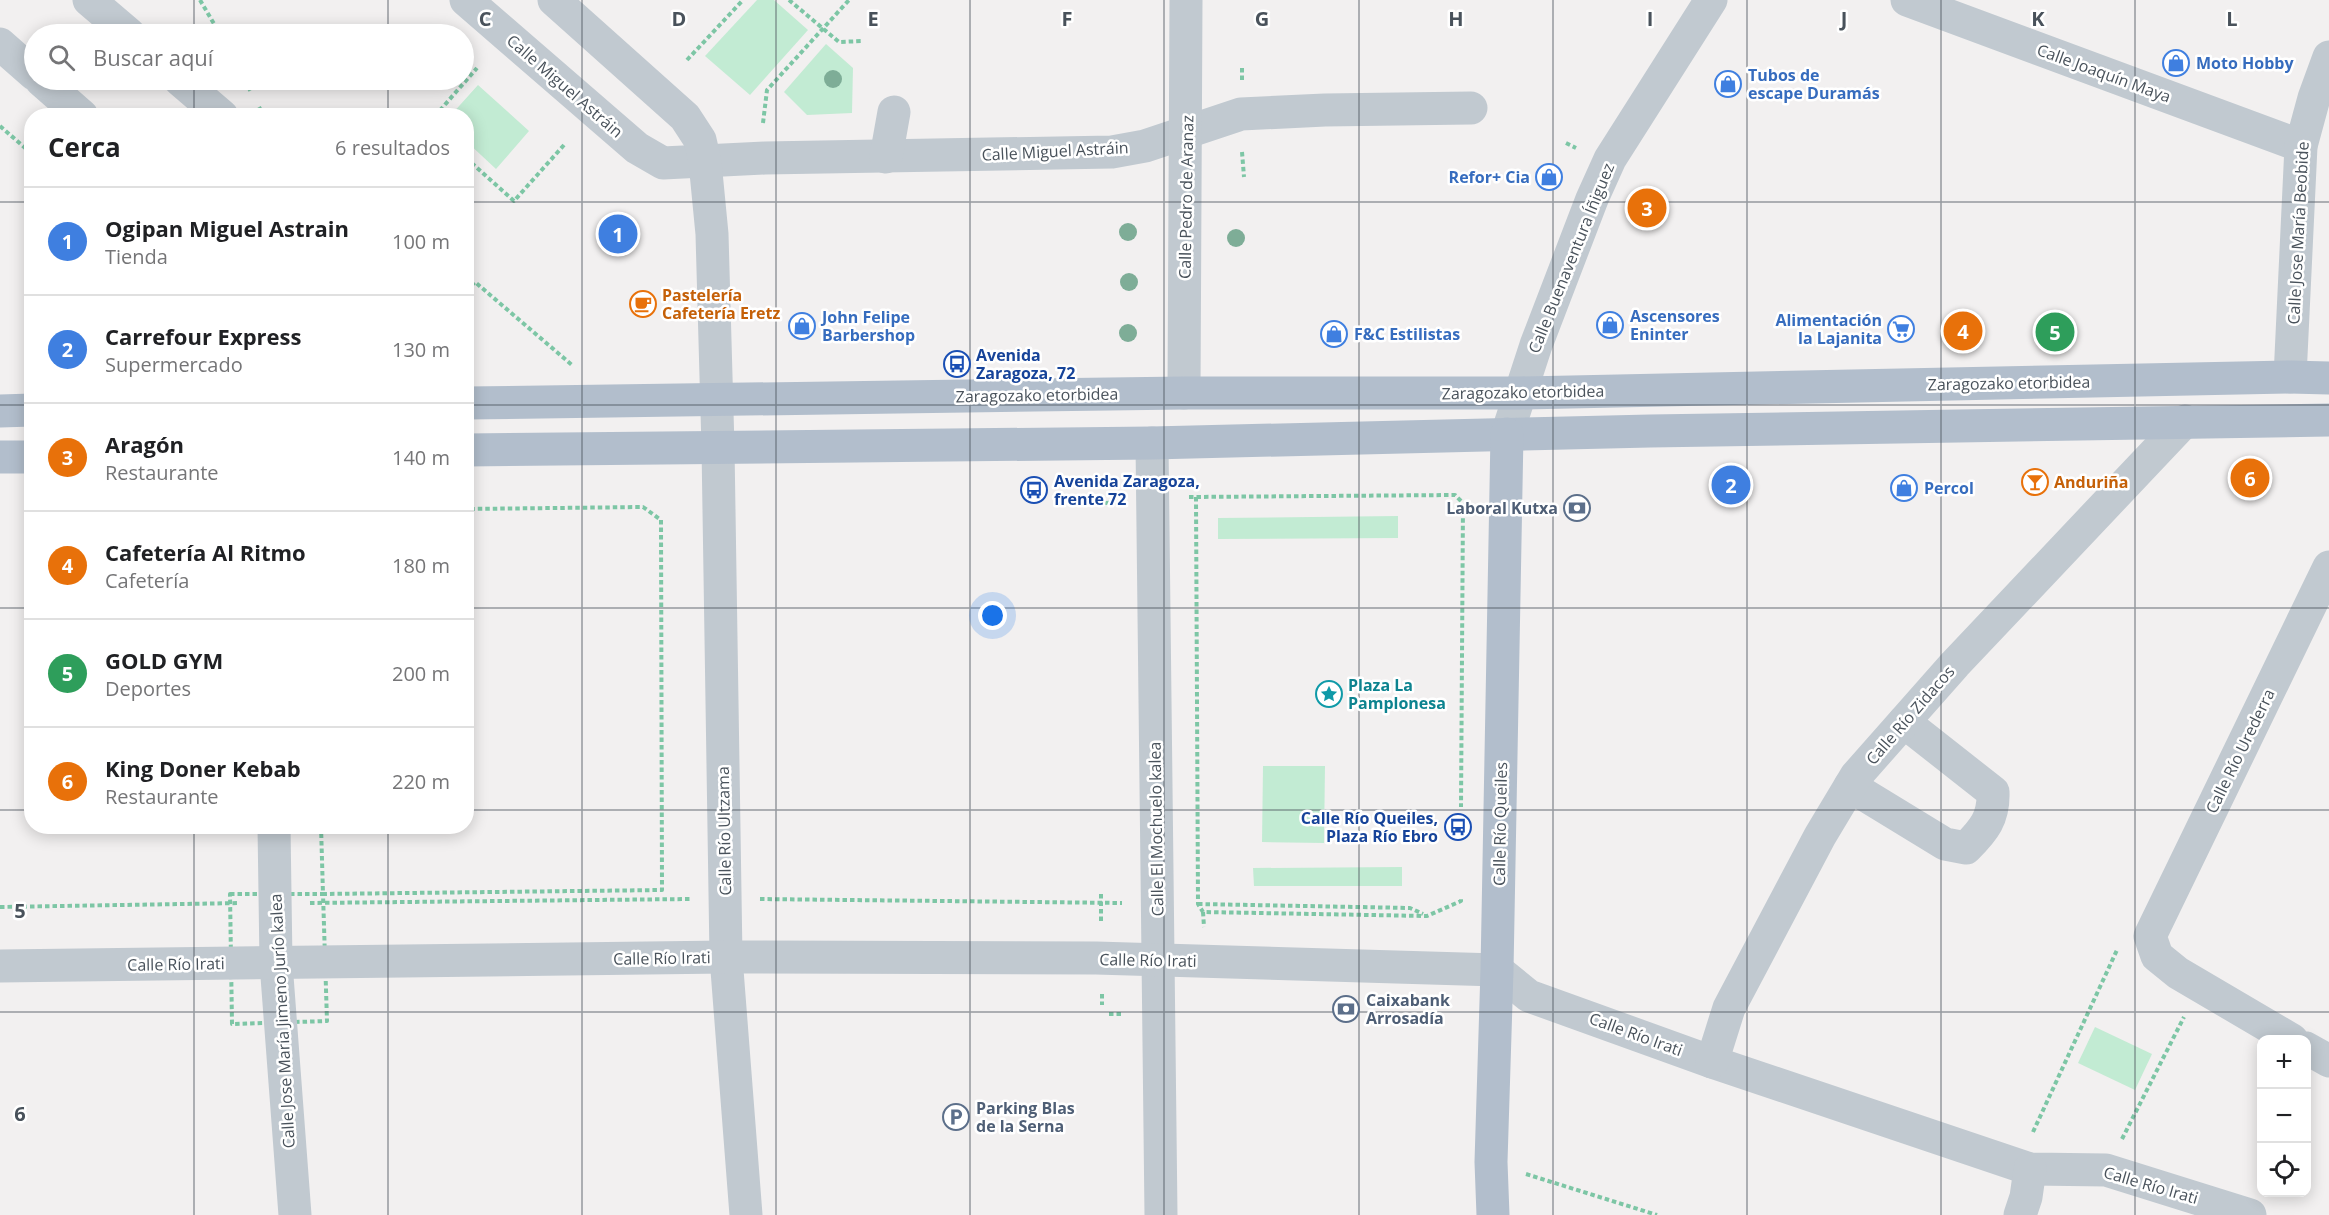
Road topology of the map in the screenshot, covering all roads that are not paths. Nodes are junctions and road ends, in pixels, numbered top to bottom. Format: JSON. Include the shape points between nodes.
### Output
{"nodes":[{"id":1,"x":89,"y":0,"type":"edge"},
{"id":2,"x":466,"y":0,"type":"edge"},
{"id":3,"x":554,"y":0,"type":"edge"},
{"id":4,"x":1186,"y":0,"type":"edge"},
{"id":5,"x":1712,"y":0,"type":"edge"},
{"id":6,"x":1907,"y":0,"type":"edge"},
{"id":7,"x":117,"y":24,"type":"edge"},
{"id":8,"x":0,"y":44,"type":"edge"},
{"id":9,"x":2329,"y":57,"type":"edge"},
{"id":10,"x":24,"y":65,"type":"edge"},
{"id":11,"x":52,"y":90,"type":"edge"},
{"id":12,"x":192,"y":90,"type":"edge"},
{"id":13,"x":73,"y":108,"type":"edge"},
{"id":14,"x":213,"y":108,"type":"edge"},
{"id":15,"x":1471,"y":108,"type":"dead end"},
{"id":16,"x":894,"y":112,"type":"dead end"},
{"id":17,"x":1187,"y":131,"type":"junction"},
{"id":18,"x":2301,"y":146,"type":"junction"},
{"id":19,"x":886,"y":157,"type":"junction"},
{"id":20,"x":705,"y":162,"type":"junction"},
{"id":21,"x":2290,"y":377,"type":"junction"},
{"id":22,"x":2329,"y":378,"type":"edge"},
{"id":23,"x":1184,"y":393,"type":"junction"},
{"id":24,"x":1519,"y":393,"type":"junction"},
{"id":25,"x":716,"y":399,"type":"junction"},
{"id":26,"x":474,"y":403,"type":"edge"},
{"id":27,"x":24,"y":410,"type":"edge"},
{"id":28,"x":0,"y":411,"type":"edge"},
{"id":29,"x":2329,"y":420,"type":"edge"},
{"id":30,"x":2185,"y":421,"type":"junction"},
{"id":31,"x":1507,"y":434,"type":"junction"},
{"id":32,"x":1152,"y":442,"type":"junction"},
{"id":33,"x":718,"y":447,"type":"junction"},
{"id":34,"x":474,"y":450,"type":"edge"},
{"id":35,"x":0,"y":457,"type":"edge"},
{"id":36,"x":24,"y":457,"type":"edge"},
{"id":37,"x":2329,"y":567,"type":"edge"},
{"id":38,"x":1904,"y":722,"type":"junction"},
{"id":39,"x":1850,"y":786,"type":"junction"},
{"id":40,"x":274,"y":834,"type":"edge"},
{"id":41,"x":726,"y":957,"type":"junction"},
{"id":42,"x":1158,"y":960,"type":"junction"},
{"id":43,"x":276,"y":963,"type":"junction"},
{"id":44,"x":0,"y":966,"type":"edge"},
{"id":45,"x":1497,"y":970,"type":"junction"},
{"id":46,"x":2283,"y":1035,"type":"edge"},
{"id":47,"x":2311,"y":1050,"type":"edge"},
{"id":48,"x":2329,"y":1061,"type":"edge"},
{"id":49,"x":1712,"y":1062,"type":"junction"},
{"id":50,"x":2025,"y":1166,"type":"junction"},
{"id":51,"x":295,"y":1215,"type":"edge"},
{"id":52,"x":746,"y":1215,"type":"edge"},
{"id":53,"x":1161,"y":1215,"type":"edge"},
{"id":54,"x":1492,"y":1215,"type":"edge"},
{"id":55,"x":2020,"y":1215,"type":"edge"},
{"id":56,"x":2250,"y":1215,"type":"edge"}],
"edges":[{"from":1,"to":7,"type":"street"},
{"from":2,"to":20,"type":"street","name":"Calle Miguel Astráin","via":[[636,147],[663,163]]},
{"from":3,"to":20,"type":"street","via":[[685,117],[700,140]]},
{"from":4,"to":17,"type":"street","name":"Calle Pedro de Aranaz"},
{"from":5,"to":24,"type":"street","name":"Calle Buenaventura Íñiguez","via":[[1610,159]]},
{"from":6,"to":18,"type":"street","name":"Calle Joaquín Maya"},
{"from":8,"to":10,"type":"street"},
{"from":9,"to":18,"type":"street","name":"Calle Jose María Beobide"},
{"from":11,"to":13,"type":"street"},
{"from":12,"to":14,"type":"street"},
{"from":15,"to":17,"type":"street","name":"Calle Miguel Astráin","via":[[1241,114]]},
{"from":16,"to":19,"type":"street"},
{"from":17,"to":19,"type":"street","name":"Calle Miguel Astráin","via":[[1112,152]]},
{"from":17,"to":23,"type":"street","name":"Calle Pedro de Aranaz"},
{"from":18,"to":21,"type":"street","name":"Calle Jose María Beobide"},
{"from":19,"to":20,"type":"street","name":"Calle Miguel Astráin"},
{"from":20,"to":25,"type":"street","via":[[712,234]]},
{"from":21,"to":22,"type":"main road","name":"Zaragozako etorbidea"},
{"from":21,"to":24,"type":"main road","name":"Zaragozako etorbidea"},
{"from":23,"to":24,"type":"main road","name":"Zaragozako etorbidea"},
{"from":23,"to":25,"type":"main road","name":"Zaragozako etorbidea"},
{"from":24,"to":31,"type":"street","name":"Calle Buenaventura Íñiguez"},
{"from":25,"to":26,"type":"main road","name":"Zaragozako etorbidea"},
{"from":25,"to":33,"type":"street"},
{"from":27,"to":28,"type":"main road"},
{"from":29,"to":30,"type":"main road"},
{"from":30,"to":31,"type":"main road"},
{"from":30,"to":38,"type":"street","name":"Calle Río Zidacos","via":[[1954,664]]},
{"from":31,"to":32,"type":"main road"},
{"from":31,"to":45,"type":"main road","name":"Calle Río Queiles"},
{"from":32,"to":33,"type":"main road"},
{"from":32,"to":42,"type":"street","name":"Calle El Mochuelo kalea"},
{"from":33,"to":34,"type":"main road"},
{"from":33,"to":41,"type":"street","name":"Calle Río Ultzama"},
{"from":35,"to":36,"type":"main road"},
{"from":37,"to":46,"type":"street","name":"Calle Río Urederra","via":[[2151,936],[2157,956],[2178,973]]},
{"from":38,"to":39,"type":"street","name":"Calle Río Zidacos"},
{"from":38,"to":39,"type":"street","via":[[1993,792],[1993,809],[1982,832],[1966,848],[1945,844]]},
{"from":39,"to":49,"type":"street","name":"Calle Río Zidacos","via":[[1729,1008]]},
{"from":40,"to":43,"type":"street","name":"Calle Jose María Jimeno Jurío kalea"},
{"from":41,"to":42,"type":"street","name":"Calle Río Irati"},
{"from":41,"to":43,"type":"street","name":"Calle Río Irati"},
{"from":41,"to":52,"type":"street","name":"Calle Río Ultzama"},
{"from":42,"to":45,"type":"street","name":"Calle Río Irati"},
{"from":42,"to":53,"type":"street","name":"Calle El Mochuelo kalea"},
{"from":43,"to":44,"type":"street","name":"Calle Río Irati"},
{"from":43,"to":51,"type":"street","name":"Calle Jose María Jimeno Jurío kalea"},
{"from":45,"to":49,"type":"street","name":"Calle Río Irati","via":[[1529,996]]},
{"from":45,"to":54,"type":"main road","name":"Calle Río Queiles"},
{"from":47,"to":48,"type":"street"},
{"from":49,"to":50,"type":"street","name":"Calle Río Irati"},
{"from":50,"to":55,"type":"street","via":[[2026,1197]]},
{"from":50,"to":56,"type":"street","name":"Calle Río Irati","via":[[2106,1170]]}]}
